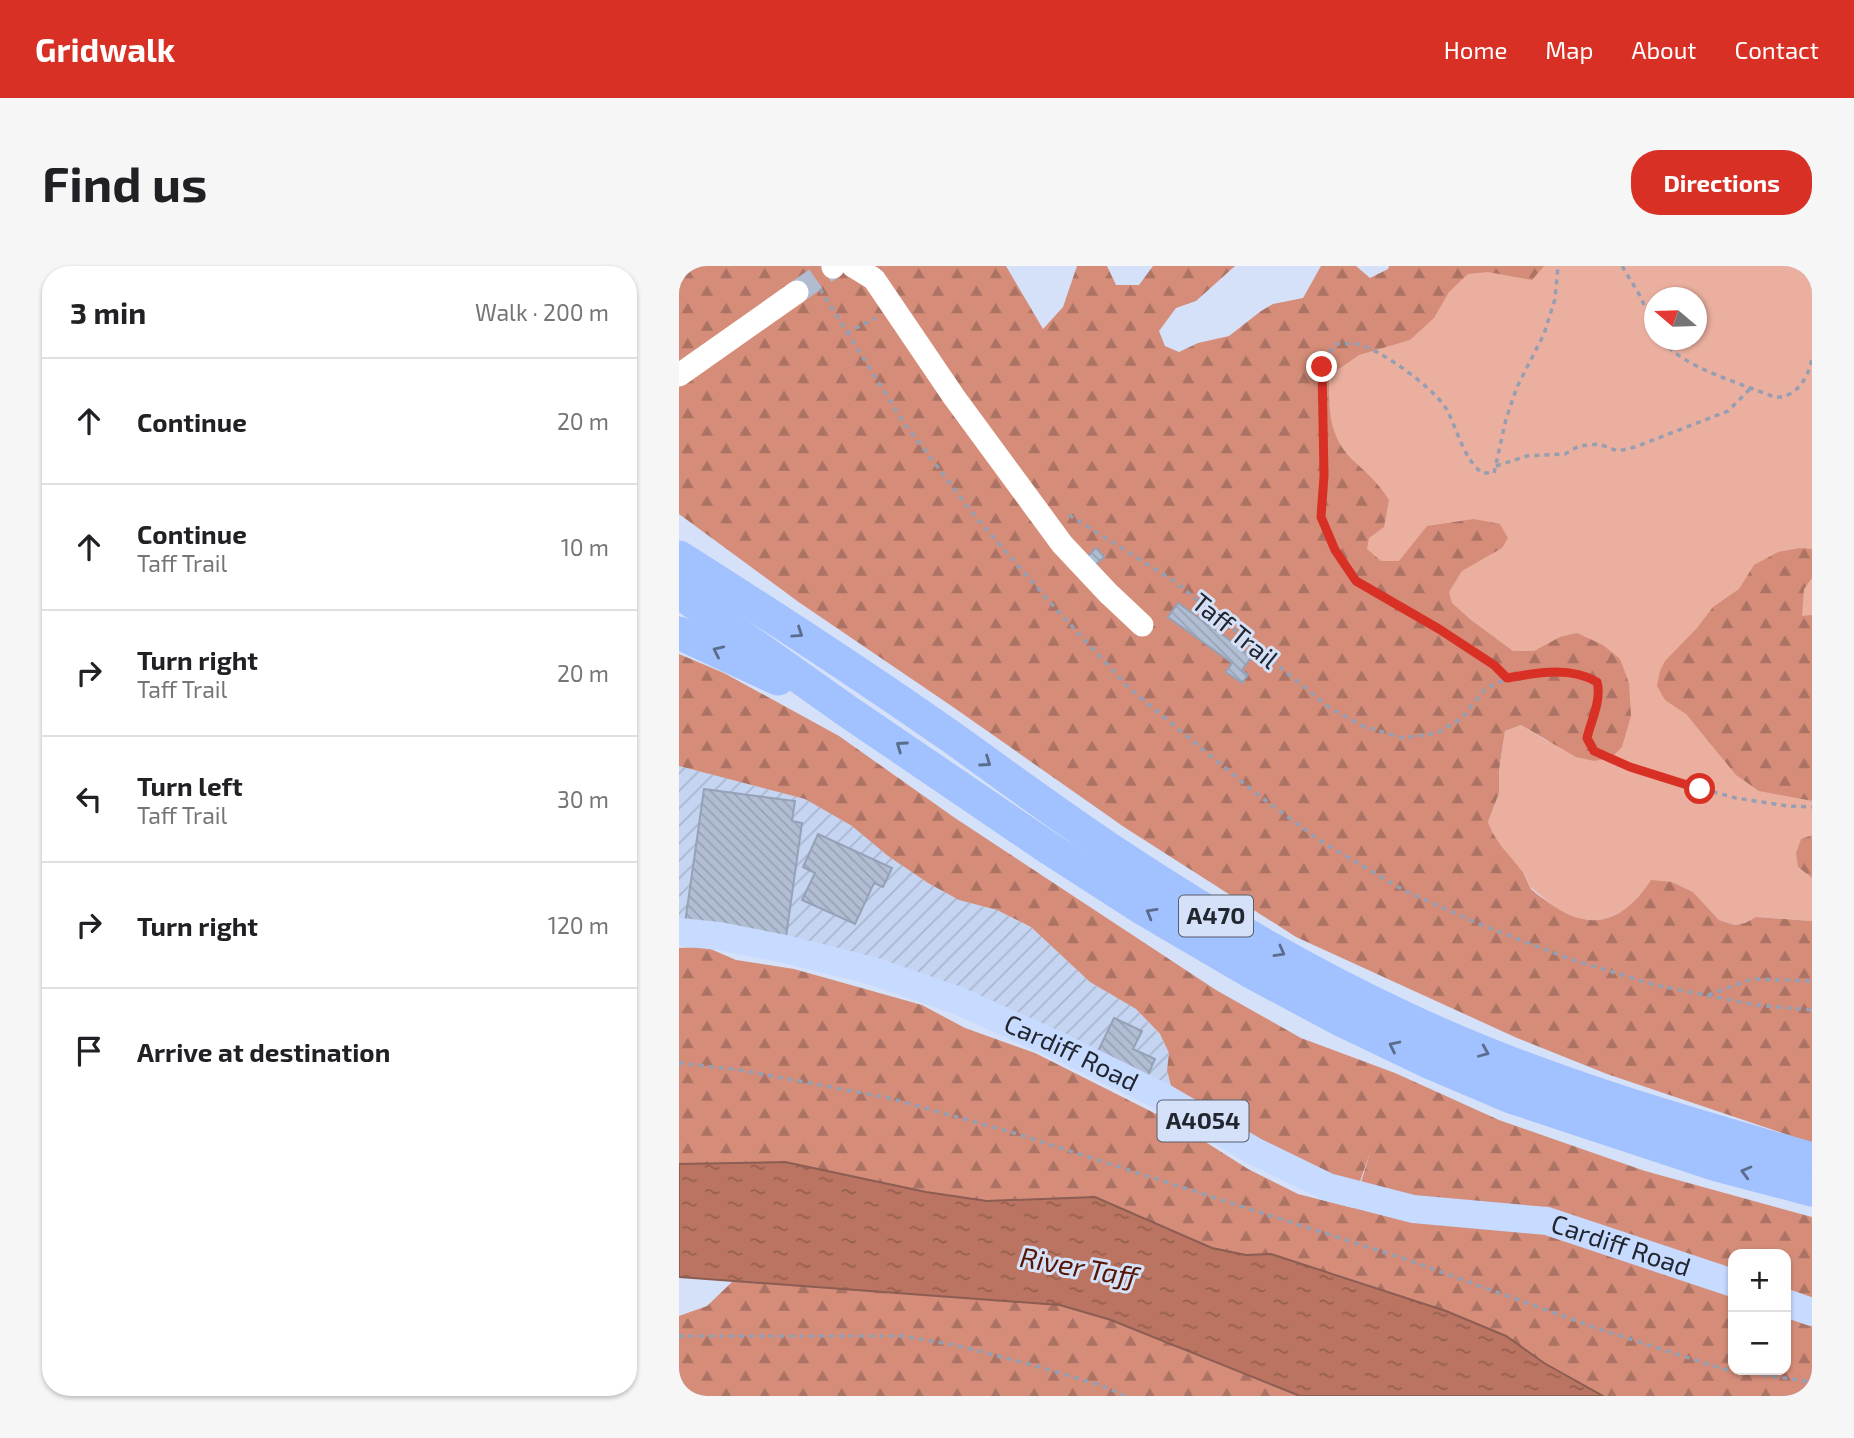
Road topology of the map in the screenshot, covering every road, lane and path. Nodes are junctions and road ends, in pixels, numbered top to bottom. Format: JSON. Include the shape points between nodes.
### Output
{"nodes":[{"id":1,"x":853,"y":266,"type":"edge"},
{"id":2,"x":1558,"y":266,"type":"edge"},
{"id":3,"x":1622,"y":266,"type":"edge"},
{"id":4,"x":820,"y":288,"type":"dead end"},
{"id":5,"x":797,"y":292,"type":"tunnel mouth"},
{"id":6,"x":1644,"y":305,"type":"edge"},
{"id":7,"x":894,"y":310,"type":"junction"},
{"id":8,"x":846,"y":333,"type":"junction"},
{"id":9,"x":1673,"y":350,"type":"edge"},
{"id":10,"x":1812,"y":359,"type":"edge"},
{"id":11,"x":1811,"y":369,"type":"edge"},
{"id":12,"x":679,"y":375,"type":"edge"},
{"id":13,"x":1751,"y":388,"type":"junction"},
{"id":14,"x":1496,"y":467,"type":"junction"},
{"id":15,"x":1060,"y":508,"type":"dead end"},
{"id":16,"x":679,"y":532,"type":"edge"},
{"id":17,"x":679,"y":557,"type":"edge"},
{"id":18,"x":679,"y":592,"type":"edge"},
{"id":19,"x":768,"y":613,"type":"junction"},
{"id":20,"x":1142,"y":625,"type":"dead end"},
{"id":21,"x":679,"y":633,"type":"edge"},
{"id":22,"x":1507,"y":678,"type":"junction"},
{"id":23,"x":847,"y":711,"type":"junction"},
{"id":24,"x":1812,"y":807,"type":"edge"},
{"id":25,"x":679,"y":932,"type":"edge"},
{"id":26,"x":1812,"y":981,"type":"edge"},
{"id":27,"x":1708,"y":995,"type":"junction"},
{"id":28,"x":1812,"y":1010,"type":"edge"},
{"id":29,"x":679,"y":1063,"type":"edge"},
{"id":30,"x":1812,"y":1159,"type":"edge"},
{"id":31,"x":1812,"y":1190,"type":"edge"},
{"id":32,"x":1728,"y":1281,"type":"edge"},
{"id":33,"x":1791,"y":1305,"type":"edge"},
{"id":34,"x":1812,"y":1312,"type":"edge"},
{"id":35,"x":679,"y":1336,"type":"edge"},
{"id":36,"x":1812,"y":1382,"type":"edge"},
{"id":37,"x":1125,"y":1396,"type":"edge"}],
"edges":[{"from":1,"to":7,"type":"lane","via":[[874,279]]},
{"from":2,"to":14,"type":"path","via":[[1555,299],[1544,334],[1517,387]]},
{"from":3,"to":6,"type":"path"},
{"from":4,"to":8,"type":"path"},
{"from":5,"to":12,"type":"lane"},
{"from":7,"to":8,"type":"path"},
{"from":7,"to":20,"type":"lane","via":[[1062,544]]},
{"from":8,"to":27,"type":"path","via":[[912,434],[978,520],[1057,610],[1129,688],[1258,795],[1319,840],[1403,890],[1570,959],[1655,985]]},
{"from":9,"to":13,"type":"path"},
{"from":10,"to":11,"type":"path"},
{"from":11,"to":13,"type":"path","via":[[1784,398]]},
{"from":13,"to":14,"type":"path","via":[[1728,411],[1635,447],[1579,446],[1565,454],[1527,456]]},
{"from":14,"to":22,"type":"path","via":[[1488,475],[1473,466],[1447,409],[1424,384],[1359,344],[1335,344],[1322,367],[1321,517],[1335,550],[1356,581],[1439,629]]},
{"from":15,"to":22,"type":"path","name":"Taff Trail","via":[[1174,581],[1330,708],[1363,726],[1403,738],[1437,733],[1462,718],[1485,689]]},
{"from":16,"to":19,"type":"highway"},
{"from":17,"to":19,"type":"highway","number":"A470"},
{"from":18,"to":23,"type":"highway","number":"A470"},
{"from":19,"to":30,"type":"highway","number":"A470","one_way":true,"via":[[1120,856],[1308,968],[1406,1019],[1493,1056],[1671,1119]]},
{"from":23,"to":21,"type":"highway","one_way":true},
{"from":22,"to":24,"type":"path","name":"Taff Trail","via":[[1544,671],[1576,674],[1597,682],[1587,738],[1594,751],[1630,767],[1736,797]]},
{"from":31,"to":23,"type":"highway","number":"A470","one_way":true,"via":[[1717,1165],[1511,1097],[1339,1019],[1140,907]]},
{"from":25,"to":32,"type":"main road","name":"Cardiff Road","number":"A4054","via":[[785,949],[873,971],[959,1001],[1163,1097],[1254,1151],[1328,1187],[1413,1209],[1547,1221]]},
{"from":26,"to":27,"type":"path","via":[[1752,979]]},
{"from":27,"to":28,"type":"path"},
{"from":29,"to":36,"type":"path","via":[[889,1098],[1014,1133],[1408,1260],[1723,1369]]},
{"from":33,"to":34,"type":"main road"},
{"from":35,"to":37,"type":"path","via":[[901,1336],[1033,1365]]}]}
